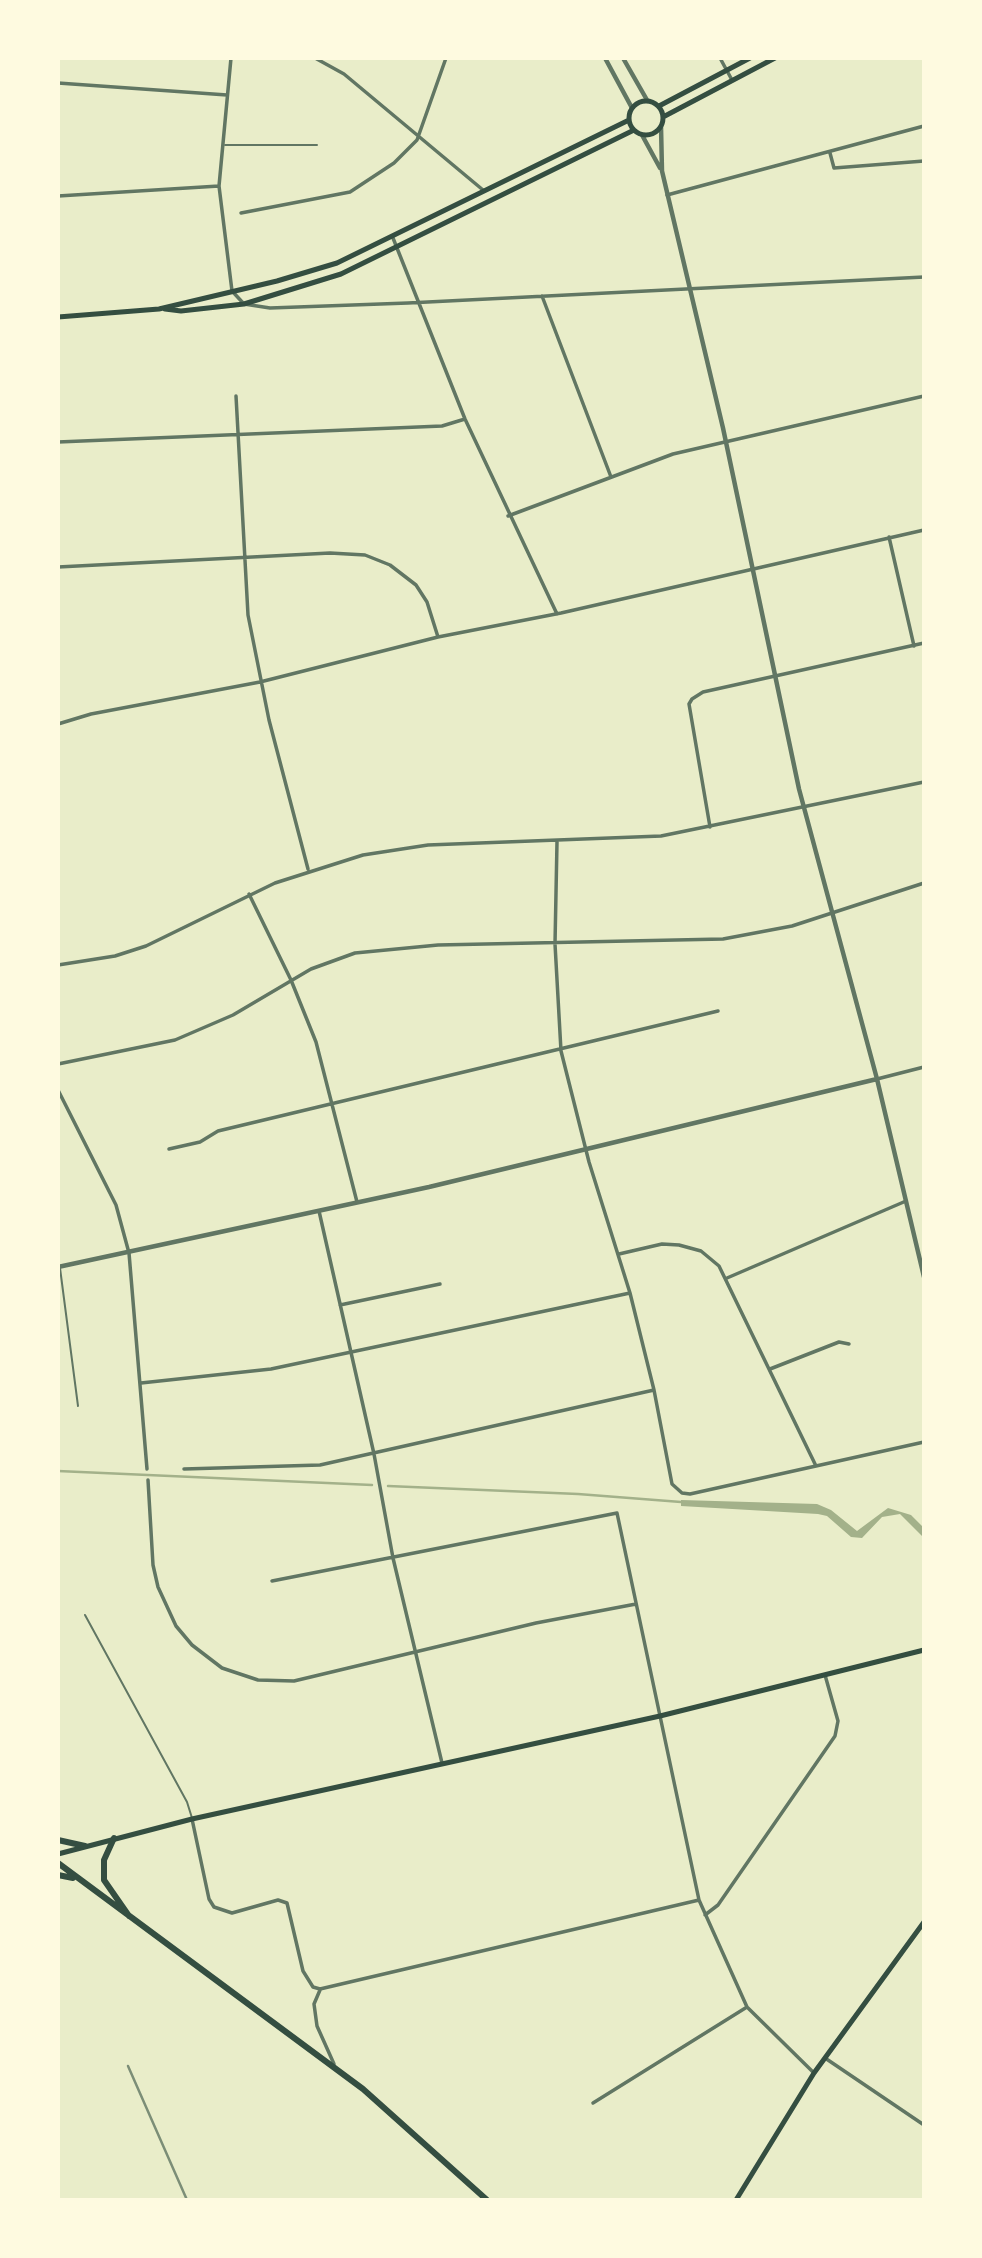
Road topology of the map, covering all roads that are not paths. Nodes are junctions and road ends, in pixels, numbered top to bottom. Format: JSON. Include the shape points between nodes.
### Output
{"nodes":[{"id":1,"x":231,"y":58,"type":"edge"},
{"id":2,"x":314,"y":58,"type":"edge"},
{"id":3,"x":446,"y":58,"type":"edge"},
{"id":4,"x":605,"y":58,"type":"edge"},
{"id":5,"x":623,"y":58,"type":"edge"},
{"id":6,"x":720,"y":58,"type":"edge"},
{"id":7,"x":750,"y":58,"type":"edge"},
{"id":8,"x":775,"y":58,"type":"edge"},
{"id":9,"x":726,"y":70,"type":"junction"},
{"id":10,"x":732,"y":80,"type":"junction"},
{"id":11,"x":58,"y":83,"type":"edge"},
{"id":12,"x":227,"y":95,"type":"junction"},
{"id":13,"x":647,"y":100,"type":"junction"},
{"id":14,"x":659,"y":106,"type":"junction"},
{"id":15,"x":632,"y":108,"type":"junction"},
{"id":16,"x":663,"y":117,"type":"junction"},
{"id":17,"x":629,"y":120,"type":"junction"},
{"id":18,"x":924,"y":126,"type":"edge"},
{"id":19,"x":661,"y":127,"type":"junction"},
{"id":20,"x":634,"y":130,"type":"junction"},
{"id":21,"x":642,"y":135,"type":"junction"},
{"id":22,"x":419,"y":137,"type":"junction"},
{"id":23,"x":224,"y":145,"type":"junction"},
{"id":24,"x":317,"y":145,"type":"dead end"},
{"id":25,"x":831,"y":153,"type":"junction"},
{"id":26,"x":924,"y":161,"type":"edge"},
{"id":27,"x":662,"y":172,"type":"junction"},
{"id":28,"x":219,"y":186,"type":"junction"},
{"id":29,"x":486,"y":192,"type":"junction"},
{"id":30,"x":667,"y":195,"type":"junction"},
{"id":31,"x":58,"y":196,"type":"edge"},
{"id":32,"x":241,"y":213,"type":"dead end"},
{"id":33,"x":393,"y":238,"type":"junction"},
{"id":34,"x":398,"y":247,"type":"junction"},
{"id":35,"x":924,"y":277,"type":"edge"},
{"id":36,"x":690,"y":290,"type":"junction"},
{"id":37,"x":232,"y":291,"type":"junction"},
{"id":38,"x":542,"y":296,"type":"junction"},
{"id":39,"x":417,"y":302,"type":"junction"},
{"id":40,"x":244,"y":304,"type":"junction"},
{"id":41,"x":159,"y":309,"type":"junction"},
{"id":42,"x":58,"y":317,"type":"edge"},
{"id":43,"x":236,"y":396,"type":"dead end"},
{"id":44,"x":924,"y":396,"type":"edge"},
{"id":45,"x":465,"y":419,"type":"junction"},
{"id":46,"x":239,"y":436,"type":"junction"},
{"id":47,"x":726,"y":441,"type":"junction"},
{"id":48,"x":58,"y":442,"type":"edge"},
{"id":49,"x":611,"y":477,"type":"junction"},
{"id":50,"x":508,"y":516,"type":"junction"},
{"id":51,"x":924,"y":530,"type":"edge"},
{"id":52,"x":888,"y":537,"type":"junction"},
{"id":53,"x":244,"y":558,"type":"junction"},
{"id":54,"x":58,"y":567,"type":"edge"},
{"id":55,"x":753,"y":569,"type":"junction"},
{"id":56,"x":556,"y":614,"type":"junction"},
{"id":57,"x":438,"y":637,"type":"junction"},
{"id":58,"x":924,"y":643,"type":"edge"},
{"id":59,"x":914,"y":646,"type":"junction"},
{"id":60,"x":774,"y":676,"type":"junction"},
{"id":61,"x":260,"y":681,"type":"junction"},
{"id":62,"x":58,"y":724,"type":"edge"},
{"id":63,"x":924,"y":782,"type":"edge"},
{"id":64,"x":803,"y":805,"type":"junction"},
{"id":65,"x":710,"y":827,"type":"junction"},
{"id":66,"x":557,"y":842,"type":"junction"},
{"id":67,"x":308,"y":870,"type":"junction"},
{"id":68,"x":924,"y":883,"type":"edge"},
{"id":69,"x":249,"y":894,"type":"junction"},
{"id":70,"x":832,"y":913,"type":"junction"},
{"id":71,"x":555,"y":944,"type":"junction"},
{"id":72,"x":58,"y":965,"type":"edge"},
{"id":73,"x":291,"y":980,"type":"junction"},
{"id":74,"x":718,"y":1011,"type":"dead end"},
{"id":75,"x":561,"y":1051,"type":"junction"},
{"id":76,"x":58,"y":1064,"type":"edge"},
{"id":77,"x":924,"y":1068,"type":"edge"},
{"id":78,"x":877,"y":1079,"type":"junction"},
{"id":79,"x":58,"y":1090,"type":"edge"},
{"id":80,"x":334,"y":1103,"type":"junction"},
{"id":81,"x":169,"y":1149,"type":"dead end"},
{"id":82,"x":586,"y":1151,"type":"junction"},
{"id":83,"x":906,"y":1200,"type":"junction"},
{"id":84,"x":357,"y":1202,"type":"junction"},
{"id":85,"x":319,"y":1211,"type":"junction"},
{"id":86,"x":129,"y":1253,"type":"junction"},
{"id":87,"x":619,"y":1254,"type":"junction"},
{"id":88,"x":59,"y":1267,"type":"edge"},
{"id":89,"x":924,"y":1277,"type":"edge"},
{"id":90,"x":727,"y":1278,"type":"junction"},
{"id":91,"x":440,"y":1284,"type":"dead end"},
{"id":92,"x":629,"y":1293,"type":"junction"},
{"id":93,"x":340,"y":1305,"type":"junction"},
{"id":94,"x":849,"y":1344,"type":"dead end"},
{"id":95,"x":350,"y":1352,"type":"junction"},
{"id":96,"x":770,"y":1369,"type":"junction"},
{"id":97,"x":141,"y":1382,"type":"junction"},
{"id":98,"x":654,"y":1390,"type":"junction"},
{"id":99,"x":78,"y":1406,"type":"dead end"},
{"id":100,"x":924,"y":1442,"type":"edge"},
{"id":101,"x":374,"y":1454,"type":"junction"},
{"id":102,"x":816,"y":1467,"type":"junction"},
{"id":103,"x":147,"y":1469,"type":"dead end"},
{"id":104,"x":184,"y":1469,"type":"dead end"},
{"id":105,"x":148,"y":1480,"type":"dead end"},
{"id":106,"x":393,"y":1558,"type":"junction"},
{"id":107,"x":271,"y":1581,"type":"dead end"},
{"id":108,"x":636,"y":1604,"type":"junction"},
{"id":109,"x":85,"y":1615,"type":"dead end"},
{"id":110,"x":924,"y":1650,"type":"edge"},
{"id":111,"x":416,"y":1651,"type":"junction"},
{"id":112,"x":825,"y":1675,"type":"junction"},
{"id":113,"x":660,"y":1716,"type":"junction"},
{"id":114,"x":442,"y":1763,"type":"junction"},
{"id":115,"x":192,"y":1819,"type":"junction"},
{"id":116,"x":114,"y":1838,"type":"junction"},
{"id":117,"x":58,"y":1840,"type":"edge"},
{"id":118,"x":85,"y":1846,"type":"junction"},
{"id":119,"x":58,"y":1854,"type":"edge"},
{"id":120,"x":58,"y":1863,"type":"edge"},
{"id":121,"x":58,"y":1875,"type":"edge"},
{"id":122,"x":76,"y":1878,"type":"junction"},
{"id":123,"x":699,"y":1900,"type":"junction"},
{"id":124,"x":705,"y":1915,"type":"junction"},
{"id":125,"x":130,"y":1918,"type":"junction"},
{"id":126,"x":924,"y":1922,"type":"edge"},
{"id":127,"x":320,"y":1989,"type":"junction"},
{"id":128,"x":747,"y":2007,"type":"junction"},
{"id":129,"x":825,"y":2058,"type":"junction"},
{"id":130,"x":337,"y":2069,"type":"junction"},
{"id":131,"x":814,"y":2073,"type":"junction"},
{"id":132,"x":593,"y":2103,"type":"dead end"},
{"id":133,"x":924,"y":2125,"type":"edge"},
{"id":134,"x":488,"y":2200,"type":"edge"},
{"id":135,"x":736,"y":2200,"type":"edge"}],
"edges":[{"from":1,"to":12,"type":"street"},
{"from":2,"to":22,"type":"street","via":[[344,74]]},
{"from":3,"to":22,"type":"street"},
{"from":4,"to":15,"type":"street"},
{"from":5,"to":13,"type":"street"},
{"from":6,"to":9,"type":"street"},
{"from":7,"to":9,"type":"main road"},
{"from":8,"to":10,"type":"main road"},
{"from":9,"to":10,"type":"street"},
{"from":9,"to":14,"type":"main road"},
{"from":10,"to":16,"type":"main road"},
{"from":11,"to":12,"type":"street"},
{"from":12,"to":23,"type":"street"},
{"from":13,"to":14,"type":"main road"},
{"from":13,"to":15,"type":"main road"},
{"from":14,"to":16,"type":"main road"},
{"from":15,"to":17,"type":"main road"},
{"from":16,"to":19,"type":"main road"},
{"from":17,"to":20,"type":"main road"},
{"from":17,"to":29,"type":"main road"},
{"from":18,"to":25,"type":"street"},
{"from":19,"to":21,"type":"main road"},
{"from":19,"to":27,"type":"street"},
{"from":20,"to":21,"type":"main road"},
{"from":20,"to":34,"type":"main road"},
{"from":21,"to":27,"type":"street"},
{"from":22,"to":29,"type":"street"},
{"from":22,"to":32,"type":"street","via":[[394,163],[350,191]]},
{"from":23,"to":24,"type":"lane"},
{"from":23,"to":28,"type":"street"},
{"from":25,"to":26,"type":"street","via":[[834,168]]},
{"from":25,"to":30,"type":"street"},
{"from":27,"to":30,"type":"street"},
{"from":28,"to":31,"type":"street"},
{"from":28,"to":37,"type":"street"},
{"from":29,"to":33,"type":"main road"},
{"from":30,"to":36,"type":"street"},
{"from":33,"to":34,"type":"street"},
{"from":33,"to":37,"type":"main road","via":[[337,263]]},
{"from":34,"to":39,"type":"street"},
{"from":34,"to":40,"type":"main road","via":[[341,274]]},
{"from":35,"to":36,"type":"street"},
{"from":36,"to":38,"type":"street"},
{"from":36,"to":47,"type":"street"},
{"from":37,"to":40,"type":"street"},
{"from":37,"to":41,"type":"main road"},
{"from":38,"to":39,"type":"street"},
{"from":38,"to":49,"type":"street"},
{"from":39,"to":40,"type":"street","via":[[270,308]]},
{"from":39,"to":45,"type":"street"},
{"from":40,"to":41,"type":"main road"},
{"from":41,"to":42,"type":"main road"},
{"from":43,"to":46,"type":"street"},
{"from":44,"to":47,"type":"street"},
{"from":45,"to":46,"type":"street","via":[[442,426]]},
{"from":45,"to":50,"type":"street"},
{"from":46,"to":48,"type":"street"},
{"from":46,"to":53,"type":"street"},
{"from":47,"to":49,"type":"street"},
{"from":47,"to":55,"type":"street"},
{"from":49,"to":50,"type":"street"},
{"from":50,"to":56,"type":"street"},
{"from":51,"to":52,"type":"street"},
{"from":52,"to":55,"type":"street"},
{"from":52,"to":59,"type":"street"},
{"from":53,"to":54,"type":"street"},
{"from":53,"to":57,"type":"street","via":[[330,553],[379,559],[415,585],[427,602]]},
{"from":53,"to":61,"type":"street"},
{"from":55,"to":56,"type":"street"},
{"from":55,"to":60,"type":"street"},
{"from":56,"to":57,"type":"street"},
{"from":57,"to":61,"type":"street"},
{"from":58,"to":59,"type":"street"},
{"from":59,"to":60,"type":"street"},
{"from":60,"to":64,"type":"street"},
{"from":60,"to":65,"type":"street","via":[[703,692],[689,704]]},
{"from":61,"to":62,"type":"street"},
{"from":61,"to":67,"type":"street"},
{"from":63,"to":64,"type":"street"},
{"from":64,"to":65,"type":"street"},
{"from":64,"to":70,"type":"street"},
{"from":65,"to":66,"type":"street","via":[[661,836]]},
{"from":66,"to":67,"type":"street","via":[[428,845]]},
{"from":66,"to":71,"type":"street"},
{"from":67,"to":69,"type":"street"},
{"from":68,"to":70,"type":"street"},
{"from":69,"to":72,"type":"street","via":[[146,946]]},
{"from":69,"to":73,"type":"street"},
{"from":70,"to":71,"type":"street","via":[[786,928],[723,939]]},
{"from":70,"to":78,"type":"street"},
{"from":71,"to":73,"type":"street","via":[[375,950],[331,960]]},
{"from":71,"to":75,"type":"street"},
{"from":73,"to":76,"type":"street","via":[[233,1015],[175,1040]]},
{"from":73,"to":80,"type":"street"},
{"from":74,"to":75,"type":"street"},
{"from":75,"to":80,"type":"street"},
{"from":75,"to":82,"type":"street"},
{"from":77,"to":78,"type":"street"},
{"from":78,"to":82,"type":"street"},
{"from":78,"to":83,"type":"street"},
{"from":79,"to":86,"type":"street","via":[[116,1205]]},
{"from":80,"to":81,"type":"street","via":[[218,1131],[200,1142]]},
{"from":80,"to":84,"type":"street"},
{"from":82,"to":84,"type":"street"},
{"from":82,"to":87,"type":"street"},
{"from":83,"to":89,"type":"street"},
{"from":83,"to":90,"type":"street"},
{"from":84,"to":85,"type":"street"},
{"from":85,"to":86,"type":"street"},
{"from":85,"to":93,"type":"street"},
{"from":86,"to":88,"type":"street"},
{"from":86,"to":97,"type":"street"},
{"from":87,"to":90,"type":"street","via":[[679,1244],[711,1257]]},
{"from":87,"to":92,"type":"street"},
{"from":88,"to":99,"type":"lane"},
{"from":90,"to":96,"type":"street"},
{"from":91,"to":93,"type":"street"},
{"from":92,"to":95,"type":"street"},
{"from":92,"to":98,"type":"street"},
{"from":93,"to":95,"type":"street"},
{"from":94,"to":96,"type":"street","via":[[839,1342]]},
{"from":95,"to":97,"type":"street","via":[[271,1369]]},
{"from":95,"to":101,"type":"street"},
{"from":96,"to":102,"type":"street"},
{"from":97,"to":103,"type":"street"},
{"from":98,"to":101,"type":"street"},
{"from":98,"to":102,"type":"street","via":[[670,1480],[679,1491],[690,1494]]},
{"from":100,"to":102,"type":"street"},
{"from":101,"to":104,"type":"street","via":[[291,1468]]},
{"from":101,"to":106,"type":"street"},
{"from":105,"to":111,"type":"street","via":[[158,1587],[176,1626],[222,1668],[258,1680],[294,1681]]},
{"from":106,"to":107,"type":"street"},
{"from":106,"to":108,"type":"street","via":[[617,1513]]},
{"from":106,"to":111,"type":"street"},
{"from":108,"to":111,"type":"street"},
{"from":108,"to":113,"type":"street"},
{"from":109,"to":115,"type":"lane"},
{"from":110,"to":112,"type":"main road"},
{"from":111,"to":114,"type":"street"},
{"from":112,"to":113,"type":"main road"},
{"from":112,"to":124,"type":"street","via":[[838,1721],[835,1737],[718,1905]]},
{"from":113,"to":114,"type":"main road"},
{"from":113,"to":123,"type":"street"},
{"from":114,"to":115,"type":"main road"},
{"from":115,"to":116,"type":"main road"},
{"from":115,"to":127,"type":"street","via":[[214,1907],[232,1913],[278,1900],[287,1903],[303,1971],[313,1987]]},
{"from":116,"to":118,"type":"main road"},
{"from":116,"to":125,"type":"main road","via":[[104,1860],[104,1880]]},
{"from":117,"to":118,"type":"main road"},
{"from":118,"to":119,"type":"main road"},
{"from":120,"to":122,"type":"main road"},
{"from":121,"to":122,"type":"main road"},
{"from":122,"to":125,"type":"main road"},
{"from":123,"to":124,"type":"street"},
{"from":123,"to":127,"type":"street"},
{"from":124,"to":128,"type":"street"},
{"from":125,"to":130,"type":"main road"},
{"from":126,"to":129,"type":"main road"},
{"from":127,"to":130,"type":"street","via":[[314,2004],[317,2026]]},
{"from":128,"to":131,"type":"street"},
{"from":128,"to":132,"type":"street"},
{"from":129,"to":131,"type":"main road"},
{"from":129,"to":133,"type":"street"},
{"from":130,"to":134,"type":"main road"},
{"from":131,"to":135,"type":"main road"}]}
